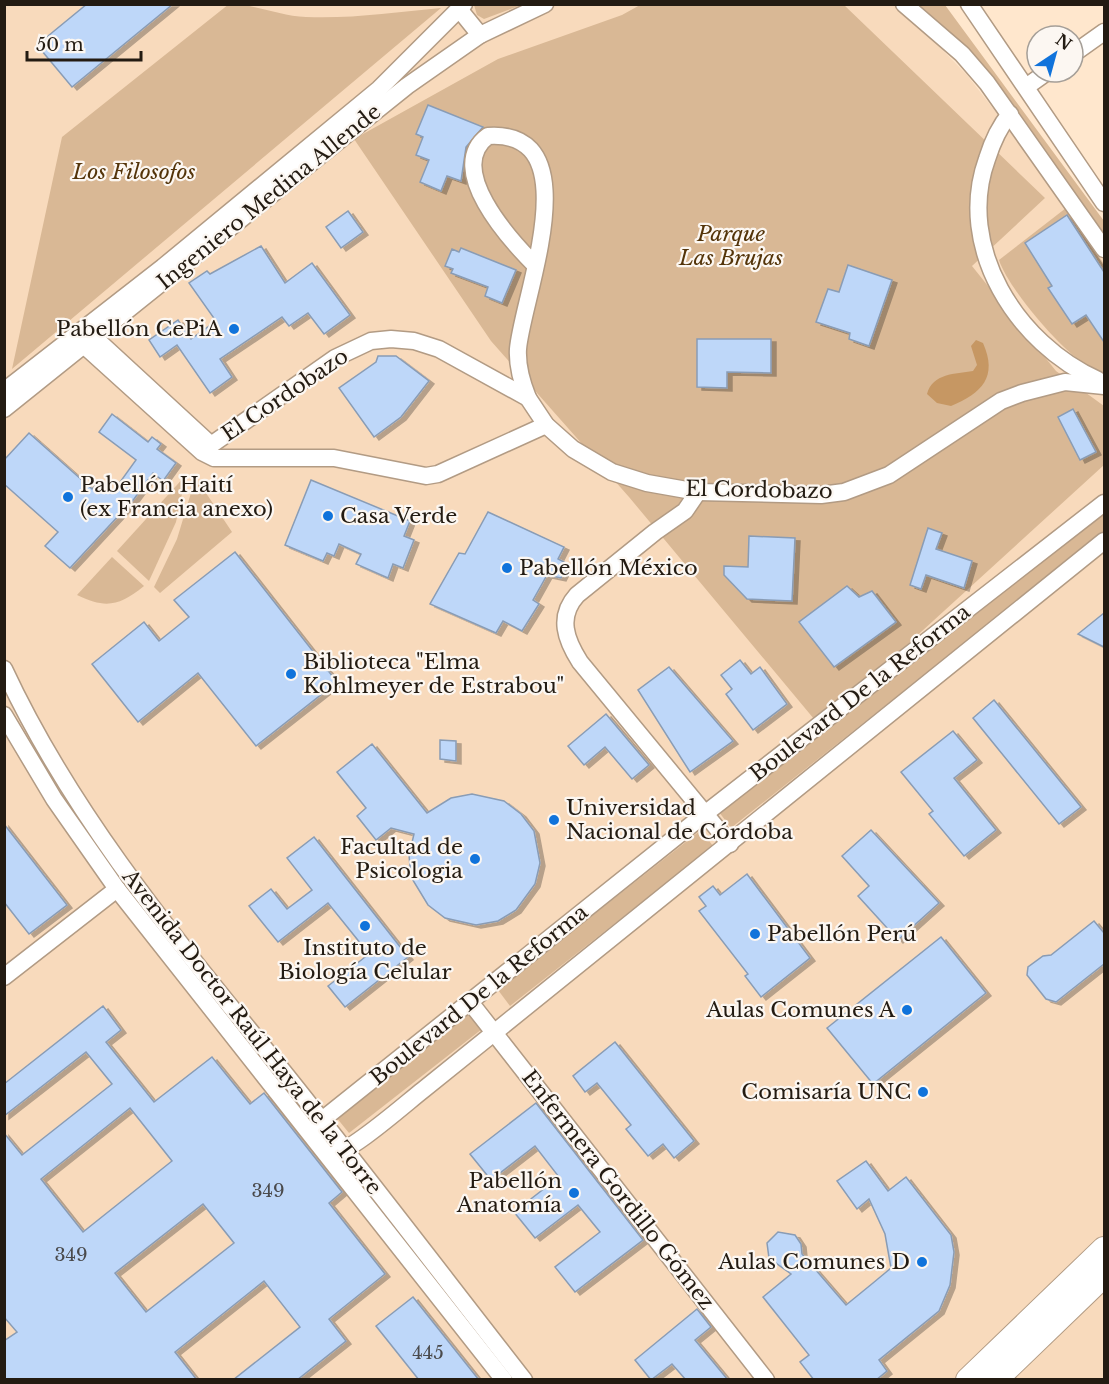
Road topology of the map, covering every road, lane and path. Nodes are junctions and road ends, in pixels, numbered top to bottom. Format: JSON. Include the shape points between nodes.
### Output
{"nodes":[{"id":1,"x":545,"y":4,"type":"edge"},
{"id":2,"x":904,"y":4,"type":"edge"},
{"id":3,"x":969,"y":4,"type":"edge"},
{"id":4,"x":462,"y":7,"type":"edge"},
{"id":5,"x":1104,"y":32,"type":"edge"},
{"id":6,"x":480,"y":34,"type":"junction"},
{"id":7,"x":1085,"y":45,"type":"edge"},
{"id":8,"x":1030,"y":84,"type":"edge"},
{"id":9,"x":1026,"y":87,"type":"junction"},
{"id":10,"x":1010,"y":114,"type":"junction"},
{"id":11,"x":1104,"y":203,"type":"edge"},
{"id":12,"x":1104,"y":249,"type":"edge"},
{"id":13,"x":535,"y":265,"type":"junction"},
{"id":14,"x":85,"y":338,"type":"junction"},
{"id":15,"x":1104,"y":385,"type":"edge"},
{"id":16,"x":4,"y":391,"type":"edge"},
{"id":17,"x":528,"y":398,"type":"junction"},
{"id":18,"x":4,"y":409,"type":"edge"},
{"id":19,"x":546,"y":425,"type":"junction"},
{"id":20,"x":207,"y":449,"type":"junction"},
{"id":21,"x":698,"y":492,"type":"junction"},
{"id":22,"x":1104,"y":503,"type":"edge"},
{"id":23,"x":1104,"y":541,"type":"edge"},
{"id":24,"x":4,"y":669,"type":"edge"},
{"id":25,"x":4,"y":715,"type":"edge"},
{"id":26,"x":706,"y":813,"type":"junction"},
{"id":27,"x":730,"y":844,"type":"junction"},
{"id":28,"x":117,"y":889,"type":"junction"},
{"id":29,"x":4,"y":977,"type":"edge"},
{"id":30,"x":470,"y":1002,"type":"junction"},
{"id":31,"x":493,"y":1032,"type":"junction"},
{"id":32,"x":322,"y":1120,"type":"junction"},
{"id":33,"x":314,"y":1137,"type":"junction"},
{"id":34,"x":336,"y":1153,"type":"junction"},
{"id":35,"x":1104,"y":1249,"type":"edge"},
{"id":36,"x":1104,"y":1275,"type":"edge"},
{"id":37,"x":504,"y":1380,"type":"edge"},
{"id":38,"x":524,"y":1380,"type":"edge"},
{"id":39,"x":765,"y":1380,"type":"edge"},
{"id":40,"x":968,"y":1380,"type":"edge"},
{"id":41,"x":995,"y":1380,"type":"edge"}],
"edges":[{"from":1,"to":6,"type":"street","name":"Ingeniero Medina Allende"},
{"from":2,"to":10,"type":"street","via":[[962,54]]},
{"from":3,"to":9,"type":"street"},
{"from":4,"to":6,"type":"street"},
{"from":4,"to":14,"type":"street","name":"Ingeniero Medina Allende","via":[[379,89]]},
{"from":5,"to":7,"type":"street"},
{"from":6,"to":14,"type":"street","name":"Ingeniero Medina Allende","via":[[389,100]]},
{"from":8,"to":9,"type":"street"},
{"from":9,"to":11,"type":"street"},
{"from":10,"to":12,"type":"street"},
{"from":10,"to":15,"type":"street","via":[[1002,124],[981,176],[978,228],[987,263],[1012,308],[1053,352]]},
{"from":13,"to":13,"type":"street","via":[[544,211],[542,166],[535,155],[512,139],[488,136],[477,149],[473,176],[501,226]]},
{"from":13,"to":17,"type":"street","via":[[518,349]]},
{"from":14,"to":16,"type":"street","name":"Ingeniero Medina Allende"},
{"from":14,"to":18,"type":"street","name":"Ingeniero Medina Allende"},
{"from":14,"to":20,"type":"street","name":"El Cordobazo"},
{"from":15,"to":21,"type":"street","name":"El Cordobazo","via":[[1065,382],[1001,401],[889,475],[844,492]]},
{"from":17,"to":19,"type":"street","name":"El Cordobazo"},
{"from":17,"to":20,"type":"street","name":"El Cordobazo","via":[[440,349],[414,341],[371,341],[335,358]]},
{"from":19,"to":20,"type":"street","name":"El Cordobazo","via":[[426,476],[334,458],[228,460],[214,458]]},
{"from":19,"to":21,"type":"street","name":"El Cordobazo","via":[[573,449],[612,472]]},
{"from":21,"to":26,"type":"street","via":[[686,511],[577,595],[564,623],[580,662]]},
{"from":22,"to":26,"type":"street","name":"Boulevard De la Reforma"},
{"from":23,"to":27,"type":"street","name":"Boulevard De la Reforma"},
{"from":24,"to":32,"type":"street","name":"Avenida Doctor Raúl Haya de la Torre","via":[[39,738],[103,839],[166,927]]},
{"from":25,"to":28,"type":"street","name":"Avenida Doctor Raúl Haya de la Torre","via":[[54,799]]},
{"from":26,"to":27,"type":"street"},
{"from":26,"to":30,"type":"street","name":"Boulevard De la Reforma"},
{"from":27,"to":31,"type":"street","name":"Boulevard De la Reforma"},
{"from":28,"to":29,"type":"street"},
{"from":28,"to":33,"type":"street","name":"Avenida Doctor Raúl Haya de la Torre"},
{"from":30,"to":31,"type":"street","name":"Enfermera Gordillo Gómez"},
{"from":30,"to":32,"type":"street","name":"Boulevard De la Reforma"},
{"from":31,"to":34,"type":"street","name":"Boulevard De la Reforma","via":[[389,1117]]},
{"from":31,"to":39,"type":"street","name":"Enfermera Gordillo Gómez"},
{"from":32,"to":33,"type":"street","name":"Boulevard De la Reforma"},
{"from":32,"to":34,"type":"street","name":"Avenida Doctor Raúl Haya de la Torre"},
{"from":33,"to":34,"type":"street","name":"Avenida Doctor Raúl Haya de la Torre"},
{"from":34,"to":37,"type":"street","name":"Avenida Doctor Raúl Haya de la Torre"},
{"from":34,"to":38,"type":"street","name":"Avenida Doctor Raúl Haya de la Torre"},
{"from":35,"to":40,"type":"main road"},
{"from":36,"to":41,"type":"main road"}]}
